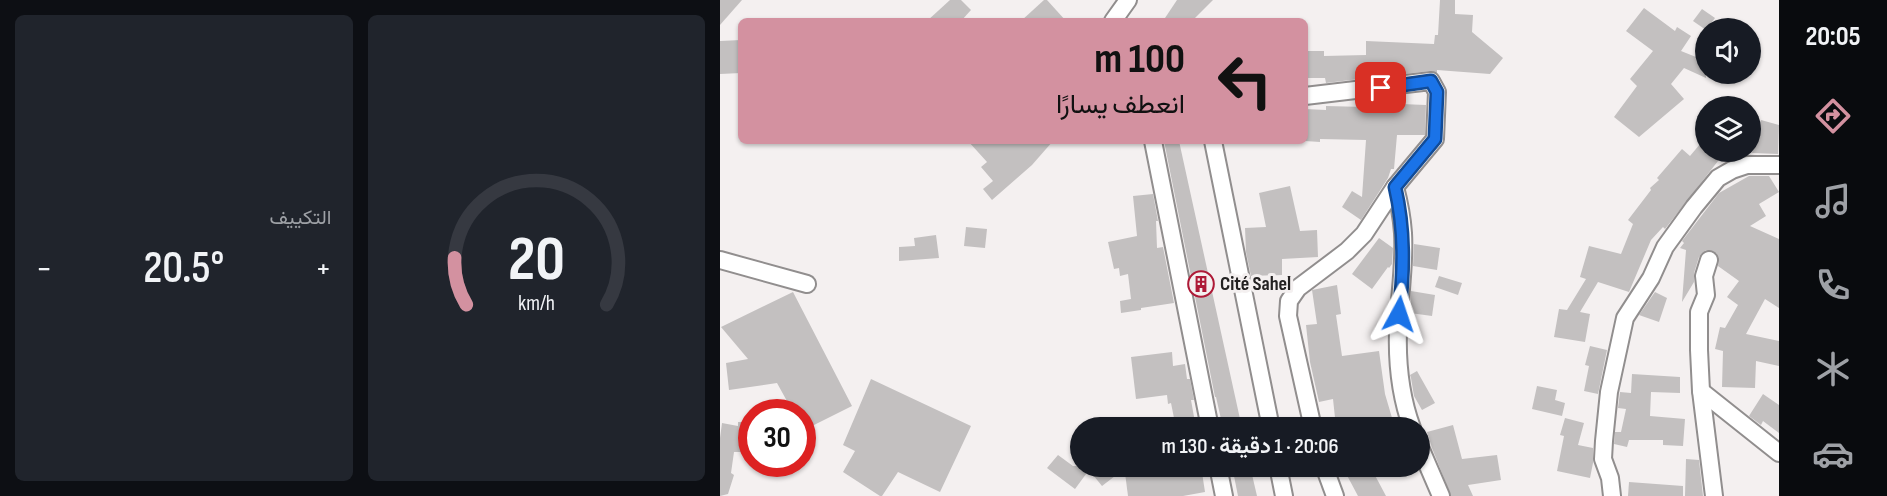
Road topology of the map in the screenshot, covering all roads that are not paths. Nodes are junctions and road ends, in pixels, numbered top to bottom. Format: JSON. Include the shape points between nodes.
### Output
{"nodes":[{"id":1,"x":1128,"y":0,"type":"edge"},
{"id":2,"x":1115,"y":18,"type":"edge"},
{"id":3,"x":1308,"y":96,"type":"edge"},
{"id":4,"x":1154,"y":144,"type":"edge"},
{"id":5,"x":1214,"y":144,"type":"edge"},
{"id":6,"x":1779,"y":165,"type":"edge"},
{"id":7,"x":1395,"y":187,"type":"junction"},
{"id":8,"x":1709,"y":260,"type":"dead end"},
{"id":9,"x":725,"y":261,"type":"edge"},
{"id":10,"x":807,"y":284,"type":"dead end"},
{"id":11,"x":1701,"y":391,"type":"junction"},
{"id":12,"x":1208,"y":417,"type":"edge"},
{"id":13,"x":1269,"y":417,"type":"edge"},
{"id":14,"x":1311,"y":417,"type":"edge"},
{"id":15,"x":1409,"y":417,"type":"edge"},
{"id":16,"x":1779,"y":453,"type":"edge"},
{"id":17,"x":1430,"y":470,"type":"edge"},
{"id":18,"x":1220,"y":477,"type":"edge"},
{"id":19,"x":1280,"y":477,"type":"edge"},
{"id":20,"x":1328,"y":477,"type":"edge"},
{"id":21,"x":1224,"y":496,"type":"edge"},
{"id":22,"x":1284,"y":496,"type":"edge"},
{"id":23,"x":1335,"y":496,"type":"edge"},
{"id":24,"x":1441,"y":496,"type":"edge"},
{"id":25,"x":1612,"y":496,"type":"edge"},
{"id":26,"x":1714,"y":496,"type":"edge"}],
"edges":[{"from":1,"to":2,"type":"street"},
{"from":3,"to":7,"type":"street","via":[[1431,81],[1437,92],[1435,139]]},
{"from":4,"to":12,"type":"street"},
{"from":5,"to":13,"type":"street"},
{"from":6,"to":25,"type":"street","via":[[1747,165],[1718,178],[1665,247],[1651,278],[1625,318],[1609,392],[1604,441],[1603,459]]},
{"from":7,"to":14,"type":"street","via":[[1364,234],[1298,288],[1289,301],[1288,316]]},
{"from":7,"to":15,"type":"street","via":[[1403,233],[1400,374]]},
{"from":8,"to":11,"type":"street","via":[[1704,276],[1706,295],[1699,312]]},
{"from":9,"to":10,"type":"street"},
{"from":11,"to":16,"type":"street"},
{"from":11,"to":26,"type":"street"},
{"from":17,"to":24,"type":"street"},
{"from":18,"to":21,"type":"street"},
{"from":19,"to":22,"type":"street"},
{"from":20,"to":23,"type":"street"}]}
